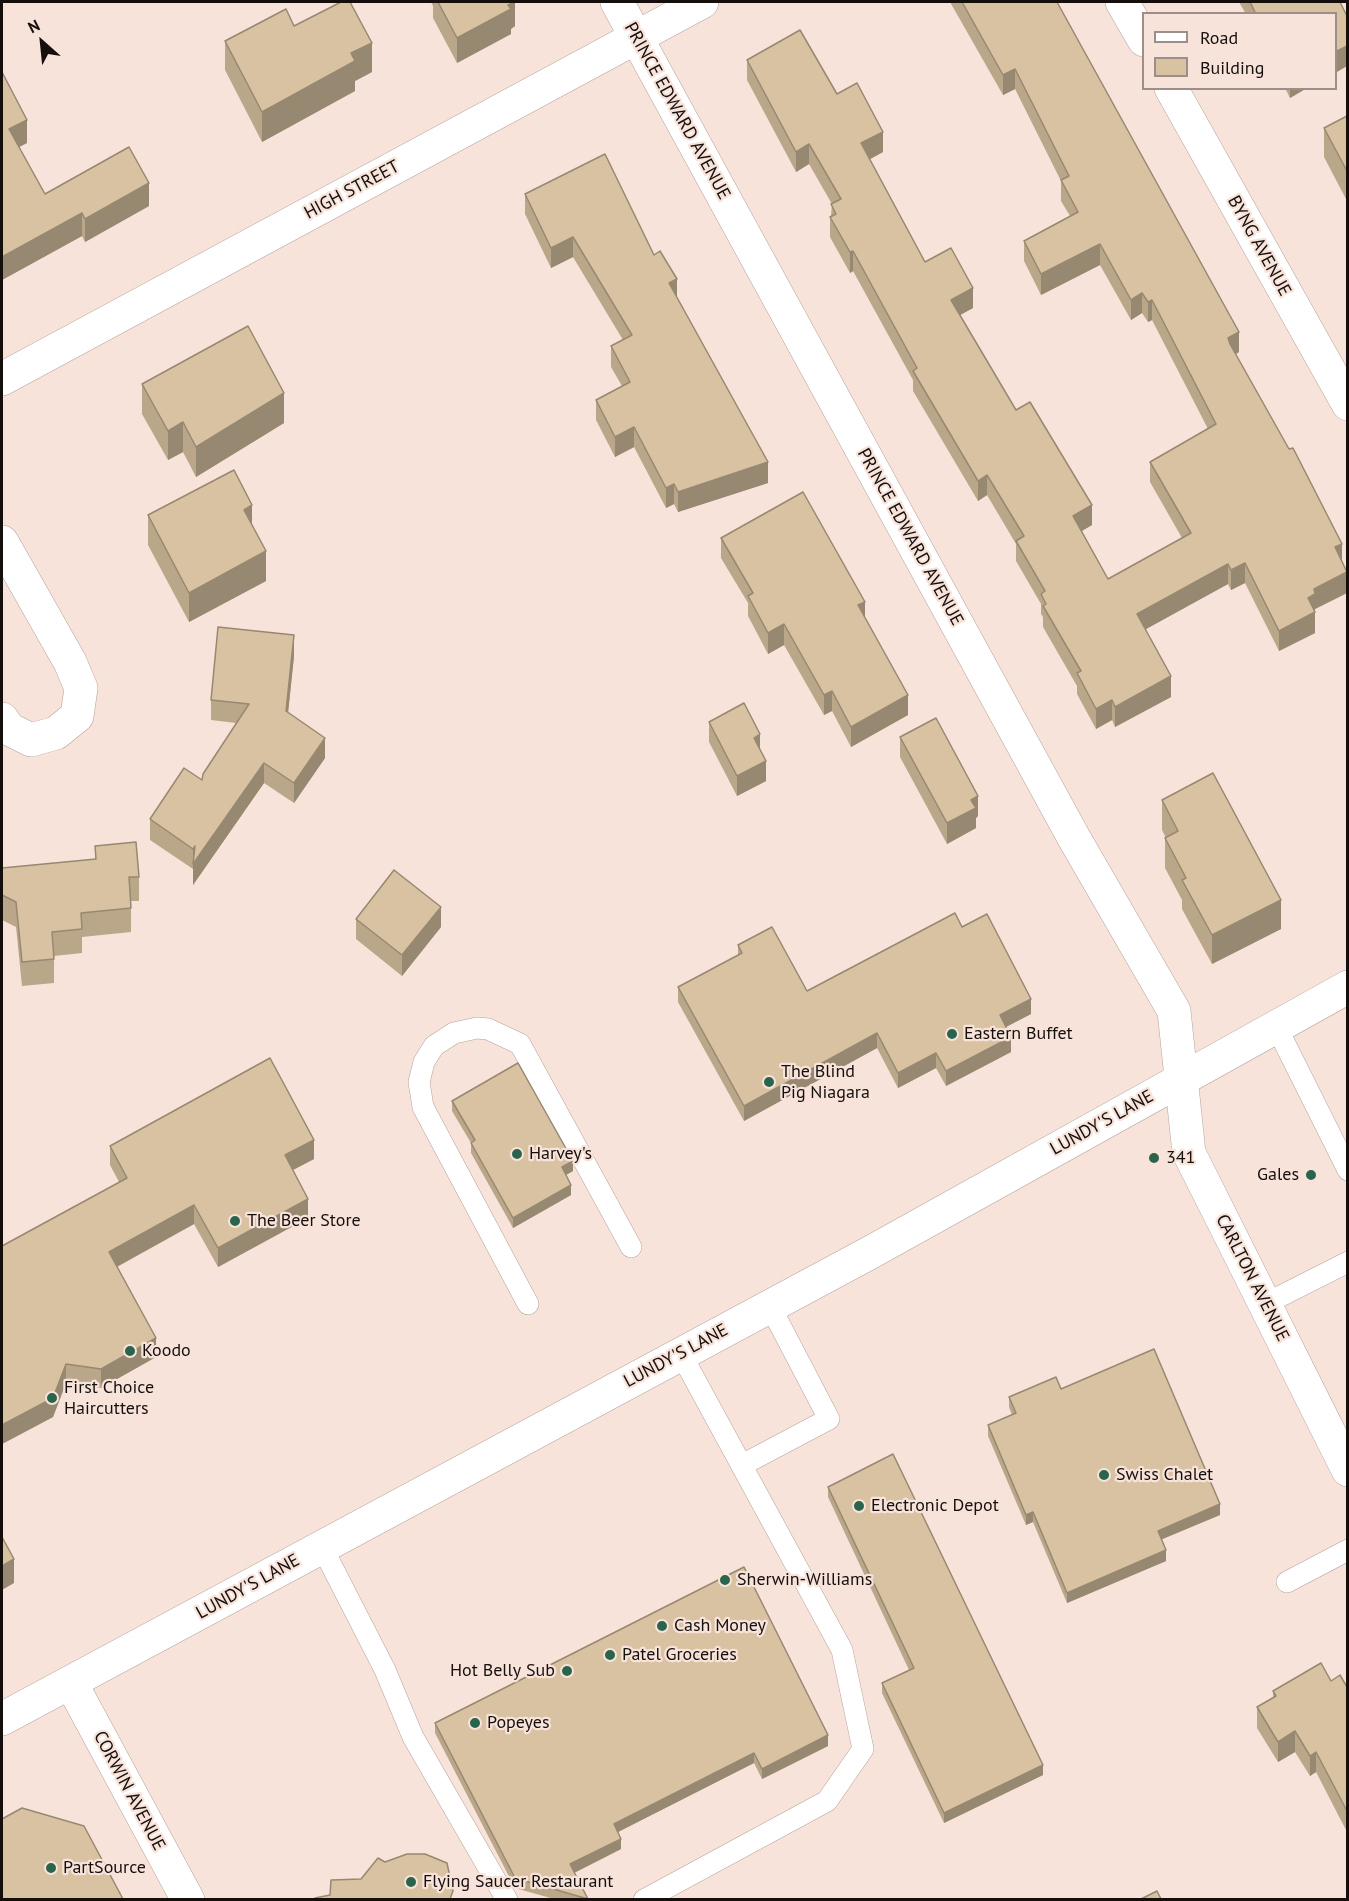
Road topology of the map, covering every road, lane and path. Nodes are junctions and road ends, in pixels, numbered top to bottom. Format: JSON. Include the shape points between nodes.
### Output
{"nodes":[{"id":1,"x":617,"y":2,"type":"edge"},
{"id":2,"x":702,"y":2,"type":"edge"},
{"id":3,"x":1122,"y":2,"type":"edge"},
{"id":4,"x":636,"y":37,"type":"junction"},
{"id":5,"x":1142,"y":38,"type":"edge"},
{"id":6,"x":1172,"y":90,"type":"edge"},
{"id":7,"x":2,"y":379,"type":"edge"},
{"id":8,"x":1347,"y":404,"type":"edge"},
{"id":9,"x":2,"y":542,"type":"edge"},
{"id":10,"x":2,"y":719,"type":"edge"},
{"id":11,"x":1347,"y":987,"type":"edge"},
{"id":12,"x":1276,"y":1026,"type":"junction"},
{"id":13,"x":1181,"y":1079,"type":"junction"},
{"id":14,"x":1347,"y":1170,"type":"edge"},
{"id":15,"x":631,"y":1247,"type":"dead end"},
{"id":16,"x":1347,"y":1262,"type":"edge"},
{"id":17,"x":528,"y":1304,"type":"dead end"},
{"id":18,"x":1265,"y":1304,"type":"junction"},
{"id":19,"x":770,"y":1306,"type":"junction"},
{"id":20,"x":681,"y":1354,"type":"junction"},
{"id":21,"x":742,"y":1466,"type":"junction"},
{"id":22,"x":1347,"y":1470,"type":"edge"},
{"id":23,"x":322,"y":1547,"type":"junction"},
{"id":24,"x":1347,"y":1550,"type":"edge"},
{"id":25,"x":1287,"y":1582,"type":"dead end"},
{"id":26,"x":71,"y":1683,"type":"junction"},
{"id":27,"x":2,"y":1719,"type":"edge"},
{"id":28,"x":188,"y":1899,"type":"edge"},
{"id":29,"x":507,"y":1899,"type":"edge"},
{"id":30,"x":644,"y":1899,"type":"edge"}],
"edges":[{"from":1,"to":4,"type":"street","name":"PRINCE EDWARD AVENUE"},
{"from":2,"to":4,"type":"street","name":"HIGH STREET"},
{"from":3,"to":5,"type":"street"},
{"from":4,"to":7,"type":"street","name":"HIGH STREET"},
{"from":4,"to":13,"type":"street","name":"PRINCE EDWARD AVENUE","via":[[1074,838],[1174,1011]]},
{"from":6,"to":8,"type":"street","name":"BYNG AVENUE"},
{"from":9,"to":10,"type":"street","via":[[81,688],[77,716],[56,733],[31,740],[9,729]]},
{"from":11,"to":12,"type":"street","name":"LUNDY'S LANE"},
{"from":12,"to":13,"type":"street","name":"LUNDY'S LANE"},
{"from":12,"to":14,"type":"lane"},
{"from":13,"to":18,"type":"street","name":"CARLTON AVENUE","via":[[1189,1153]]},
{"from":13,"to":19,"type":"street","name":"LUNDY'S LANE"},
{"from":15,"to":17,"type":"lane","via":[[520,1044],[488,1029],[454,1034],[434,1046],[428,1055],[420,1072],[419,1093],[428,1117]]},
{"from":16,"to":18,"type":"lane"},
{"from":18,"to":22,"type":"street","name":"CARLTON AVENUE"},
{"from":19,"to":20,"type":"street","name":"LUNDY'S LANE"},
{"from":19,"to":21,"type":"lane","via":[[830,1419]]},
{"from":20,"to":21,"type":"lane"},
{"from":20,"to":23,"type":"street","name":"LUNDY'S LANE"},
{"from":21,"to":30,"type":"lane","via":[[842,1650],[863,1749],[827,1801]]},
{"from":23,"to":26,"type":"street","name":"LUNDY'S LANE"},
{"from":23,"to":29,"type":"lane","via":[[386,1670],[413,1737]]},
{"from":24,"to":25,"type":"lane"},
{"from":26,"to":27,"type":"street","name":"LUNDY'S LANE"},
{"from":26,"to":28,"type":"street","name":"CORWIN AVENUE"}]}
